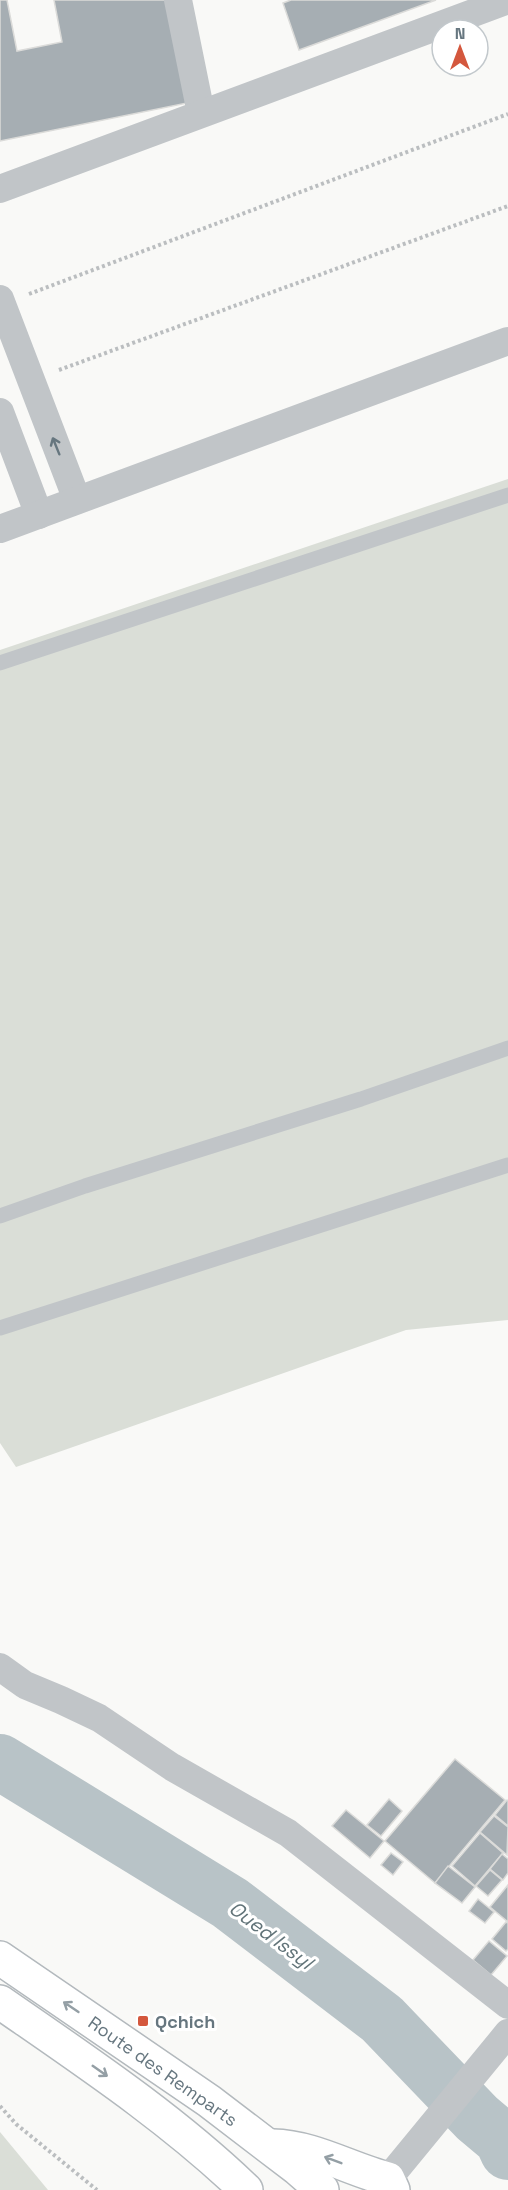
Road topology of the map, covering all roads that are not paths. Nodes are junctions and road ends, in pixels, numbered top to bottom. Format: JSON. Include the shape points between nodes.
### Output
{"nodes":[{"id":1,"x":178,"y":0,"type":"edge"},
{"id":2,"x":508,"y":0,"type":"edge"},
{"id":3,"x":201,"y":113,"type":"junction"},
{"id":4,"x":0,"y":189,"type":"edge"},
{"id":5,"x":1,"y":302,"type":"edge"},
{"id":6,"x":508,"y":341,"type":"edge"},
{"id":7,"x":0,"y":412,"type":"edge"},
{"id":8,"x":508,"y":495,"type":"edge"},
{"id":9,"x":77,"y":501,"type":"junction"},
{"id":10,"x":39,"y":515,"type":"junction"},
{"id":11,"x":0,"y":529,"type":"edge"},
{"id":12,"x":0,"y":663,"type":"edge"},
{"id":13,"x":508,"y":1048,"type":"edge"},
{"id":14,"x":508,"y":1165,"type":"edge"},
{"id":15,"x":0,"y":1216,"type":"edge"},
{"id":16,"x":0,"y":1328,"type":"edge"},
{"id":17,"x":0,"y":1667,"type":"edge"},
{"id":18,"x":0,"y":1958,"type":"edge"},
{"id":19,"x":0,"y":2002,"type":"edge"},
{"id":20,"x":508,"y":2005,"type":"edge"},
{"id":21,"x":503,"y":2040,"type":"edge"},
{"id":22,"x":268,"y":2146,"type":"junction"},
{"id":23,"x":391,"y":2180,"type":"edge"},
{"id":24,"x":246,"y":2190,"type":"edge"},
{"id":25,"x":322,"y":2190,"type":"edge"}],
"edges":[{"from":1,"to":3,"type":"street"},
{"from":2,"to":3,"type":"street"},
{"from":3,"to":4,"type":"street"},
{"from":9,"to":5,"type":"street","one_way":true},
{"from":6,"to":9,"type":"street"},
{"from":7,"to":10,"type":"street"},
{"from":8,"to":12,"type":"lane"},
{"from":9,"to":10,"type":"street"},
{"from":10,"to":11,"type":"street"},
{"from":13,"to":15,"type":"lane"},
{"from":14,"to":16,"type":"lane"},
{"from":17,"to":20,"type":"street","via":[[25,1685],[99,1718],[172,1767],[288,1833]]},
{"from":22,"to":18,"type":"main road","name":"Route des Remparts","one_way":true},
{"from":19,"to":24,"type":"main road","name":"Route des Remparts","one_way":true,"via":[[126,2089]]},
{"from":21,"to":23,"type":"street"},
{"from":23,"to":22,"type":"main road","one_way":true,"via":[[300,2148]]},
{"from":22,"to":25,"type":"main road","name":"Route des Remparts"}]}
